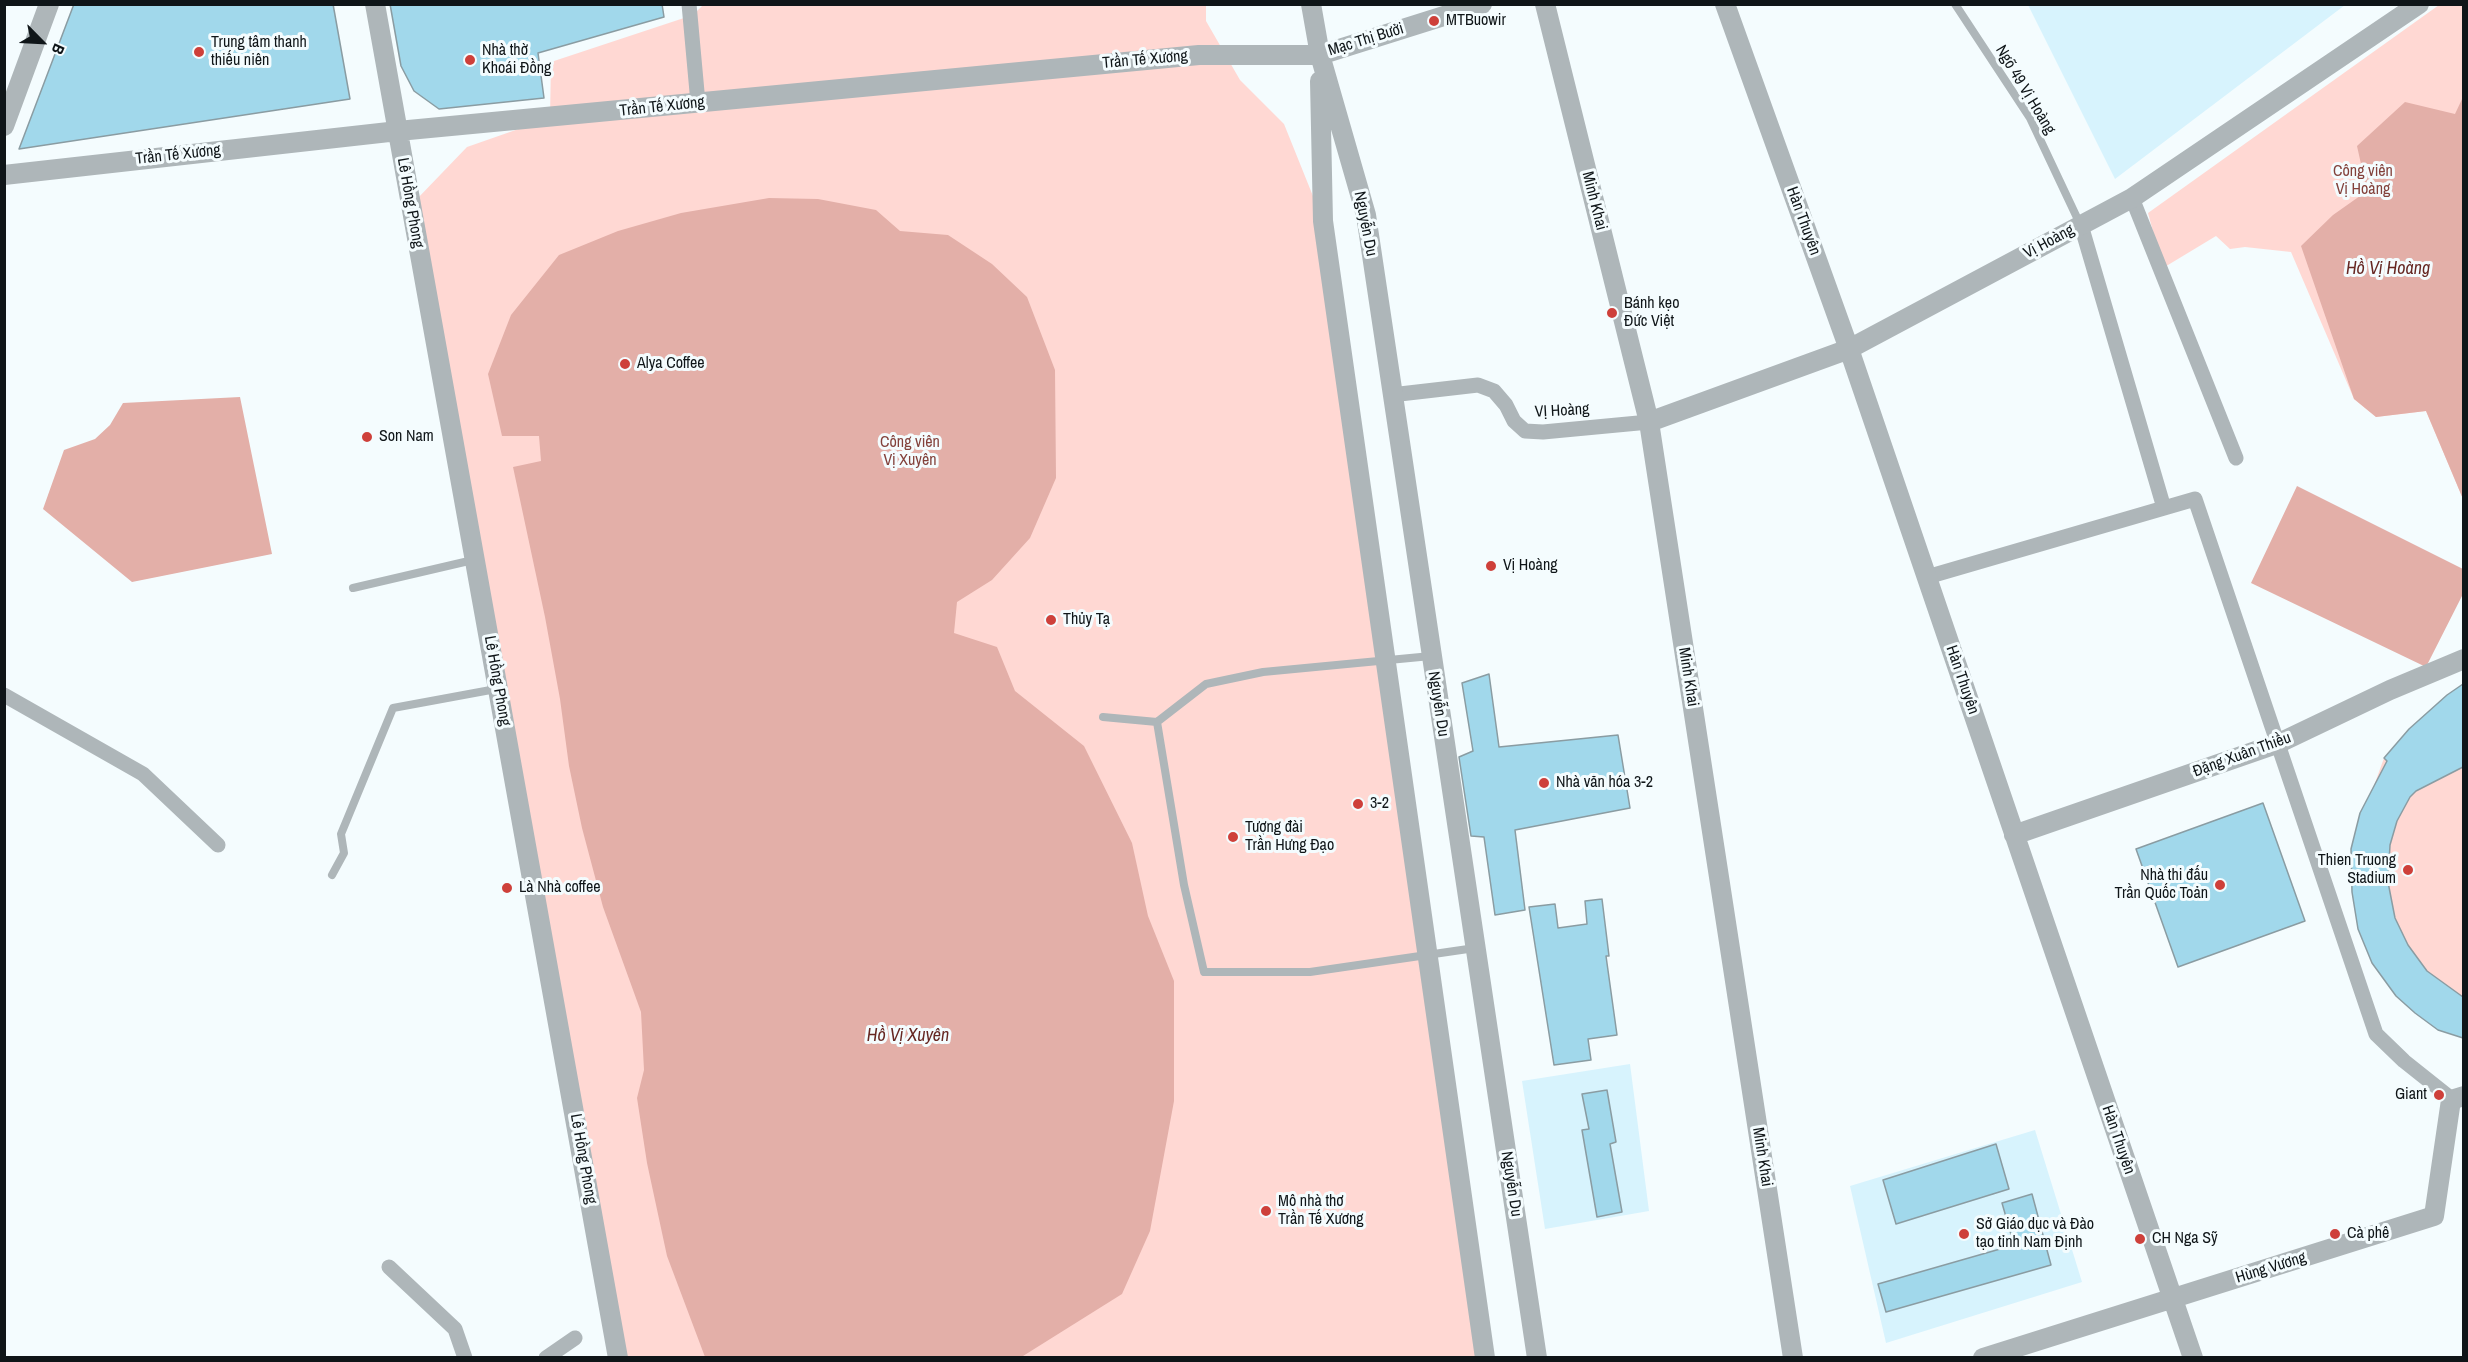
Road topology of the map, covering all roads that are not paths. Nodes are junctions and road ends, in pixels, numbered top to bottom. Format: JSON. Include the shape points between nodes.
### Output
{"nodes":[{"id":1,"x":49,"y":4,"type":"edge"},
{"id":2,"x":375,"y":4,"type":"edge"},
{"id":3,"x":689,"y":4,"type":"edge"},
{"id":4,"x":1311,"y":4,"type":"edge"},
{"id":5,"x":1482,"y":4,"type":"edge"},
{"id":6,"x":1545,"y":4,"type":"edge"},
{"id":7,"x":1725,"y":4,"type":"edge"},
{"id":8,"x":1955,"y":4,"type":"edge"},
{"id":9,"x":2418,"y":4,"type":"edge"},
{"id":10,"x":1320,"y":55,"type":"junction"},
{"id":11,"x":698,"y":103,"type":"junction"},
{"id":12,"x":4,"y":126,"type":"edge"},
{"id":13,"x":398,"y":131,"type":"junction"},
{"id":14,"x":4,"y":175,"type":"edge"},
{"id":15,"x":2132,"y":198,"type":"junction"},
{"id":16,"x":2081,"y":225,"type":"junction"},
{"id":17,"x":1849,"y":349,"type":"junction"},
{"id":18,"x":1391,"y":395,"type":"junction"},
{"id":19,"x":1648,"y":422,"type":"junction"},
{"id":20,"x":2236,"y":458,"type":"dead end"},
{"id":21,"x":2164,"y":508,"type":"junction"},
{"id":22,"x":475,"y":560,"type":"junction"},
{"id":23,"x":1927,"y":578,"type":"junction"},
{"id":24,"x":353,"y":588,"type":"dead end"},
{"id":25,"x":1431,"y":656,"type":"junction"},
{"id":26,"x":1385,"y":659,"type":"junction"},
{"id":27,"x":2463,"y":659,"type":"edge"},
{"id":28,"x":498,"y":689,"type":"junction"},
{"id":29,"x":4,"y":694,"type":"edge"},
{"id":30,"x":1103,"y":717,"type":"dead end"},
{"id":31,"x":1157,"y":722,"type":"junction"},
{"id":32,"x":2279,"y":743,"type":"junction"},
{"id":33,"x":2014,"y":835,"type":"junction"},
{"id":34,"x":218,"y":845,"type":"dead end"},
{"id":35,"x":332,"y":874,"type":"dead end"},
{"id":36,"x":1475,"y":948,"type":"junction"},
{"id":37,"x":1428,"y":957,"type":"junction"},
{"id":38,"x":2458,"y":1098,"type":"edge"},
{"id":39,"x":389,"y":1267,"type":"dead end"},
{"id":40,"x":2172,"y":1298,"type":"junction"},
{"id":41,"x":575,"y":1338,"type":"dead end"},
{"id":42,"x":465,"y":1358,"type":"edge"},
{"id":43,"x":546,"y":1358,"type":"edge"},
{"id":44,"x":618,"y":1358,"type":"edge"},
{"id":45,"x":1485,"y":1358,"type":"edge"},
{"id":46,"x":1537,"y":1358,"type":"edge"},
{"id":47,"x":1793,"y":1358,"type":"edge"},
{"id":48,"x":1983,"y":1358,"type":"edge"},
{"id":49,"x":2193,"y":1358,"type":"edge"}],
"edges":[{"from":1,"to":12,"type":"street"},
{"from":2,"to":13,"type":"street","name":"Lê Hồng Phong"},
{"from":3,"to":11,"type":"street"},
{"from":4,"to":10,"type":"street","name":"Nguyễn Du"},
{"from":5,"to":10,"type":"street","name":"Mạc Thị Bưởi"},
{"from":6,"to":19,"type":"street","name":"Minh Khai"},
{"from":7,"to":17,"type":"street","name":"Hàn Thuyên"},
{"from":8,"to":16,"type":"lane","name":"Ngõ 49 Vị Hoàng","via":[[2030,118]]},
{"from":9,"to":15,"type":"street","name":"Vị Hoàng"},
{"from":10,"to":11,"type":"street","name":"Trần Tế Xương","via":[[1199,55]]},
{"from":10,"to":18,"type":"street","name":"Nguyễn Du","via":[[1366,215]]},
{"from":10,"to":26,"type":"street","name":"Nguyễn Du","via":[[1323,221]]},
{"from":11,"to":13,"type":"street","name":"Trần Tế Xương"},
{"from":13,"to":14,"type":"street","name":"Trần Tế Xương"},
{"from":13,"to":22,"type":"street","name":"Lê Hồng Phong"},
{"from":15,"to":16,"type":"street","name":"Vị Hoàng"},
{"from":15,"to":20,"type":"street"},
{"from":16,"to":17,"type":"street","name":"Vị Hoàng"},
{"from":16,"to":21,"type":"street"},
{"from":17,"to":19,"type":"street","name":"Vị Hoàng"},
{"from":17,"to":23,"type":"street","name":"Hàn Thuyên"},
{"from":18,"to":19,"type":"street","name":"VỊ Hoàng","via":[[1478,385],[1494,391],[1525,431]]},
{"from":18,"to":25,"type":"street","name":"Nguyễn Du"},
{"from":19,"to":47,"type":"street","name":"Minh Khai"},
{"from":21,"to":23,"type":"street"},
{"from":21,"to":32,"type":"street","via":[[2195,499]]},
{"from":22,"to":24,"type":"lane"},
{"from":22,"to":28,"type":"street","name":"Lê Hồng Phong"},
{"from":23,"to":33,"type":"street","name":"Hàn Thuyên"},
{"from":25,"to":26,"type":"lane"},
{"from":25,"to":36,"type":"street","name":"Nguyễn Du"},
{"from":26,"to":31,"type":"lane","via":[[1263,672],[1206,684]]},
{"from":26,"to":37,"type":"street","name":"Nguyễn Du"},
{"from":27,"to":32,"type":"street","name":"Đặng Xuân Thiều"},
{"from":28,"to":35,"type":"lane","via":[[393,708],[341,834],[345,853]]},
{"from":28,"to":44,"type":"street","name":"Lê Hồng Phong"},
{"from":29,"to":34,"type":"street","via":[[143,774]]},
{"from":30,"to":31,"type":"lane"},
{"from":31,"to":37,"type":"lane","via":[[1184,885],[1204,972],[1310,972]]},
{"from":32,"to":33,"type":"street","name":"Đặng Xuân Thiều"},
{"from":32,"to":38,"type":"street","via":[[2376,1034],[2404,1061]]},
{"from":33,"to":40,"type":"street","name":"Hàn Thuyên"},
{"from":36,"to":37,"type":"lane"},
{"from":36,"to":46,"type":"street","name":"Nguyễn Du"},
{"from":37,"to":45,"type":"street","name":"Nguyễn Du"},
{"from":38,"to":40,"type":"street","name":"Hùng Vương","via":[[2434,1216]]},
{"from":39,"to":42,"type":"street","via":[[455,1329]]},
{"from":40,"to":48,"type":"street","name":"Hùng Vương"},
{"from":40,"to":49,"type":"street","name":"Hàn Thuyên"},
{"from":41,"to":43,"type":"street"}]}
